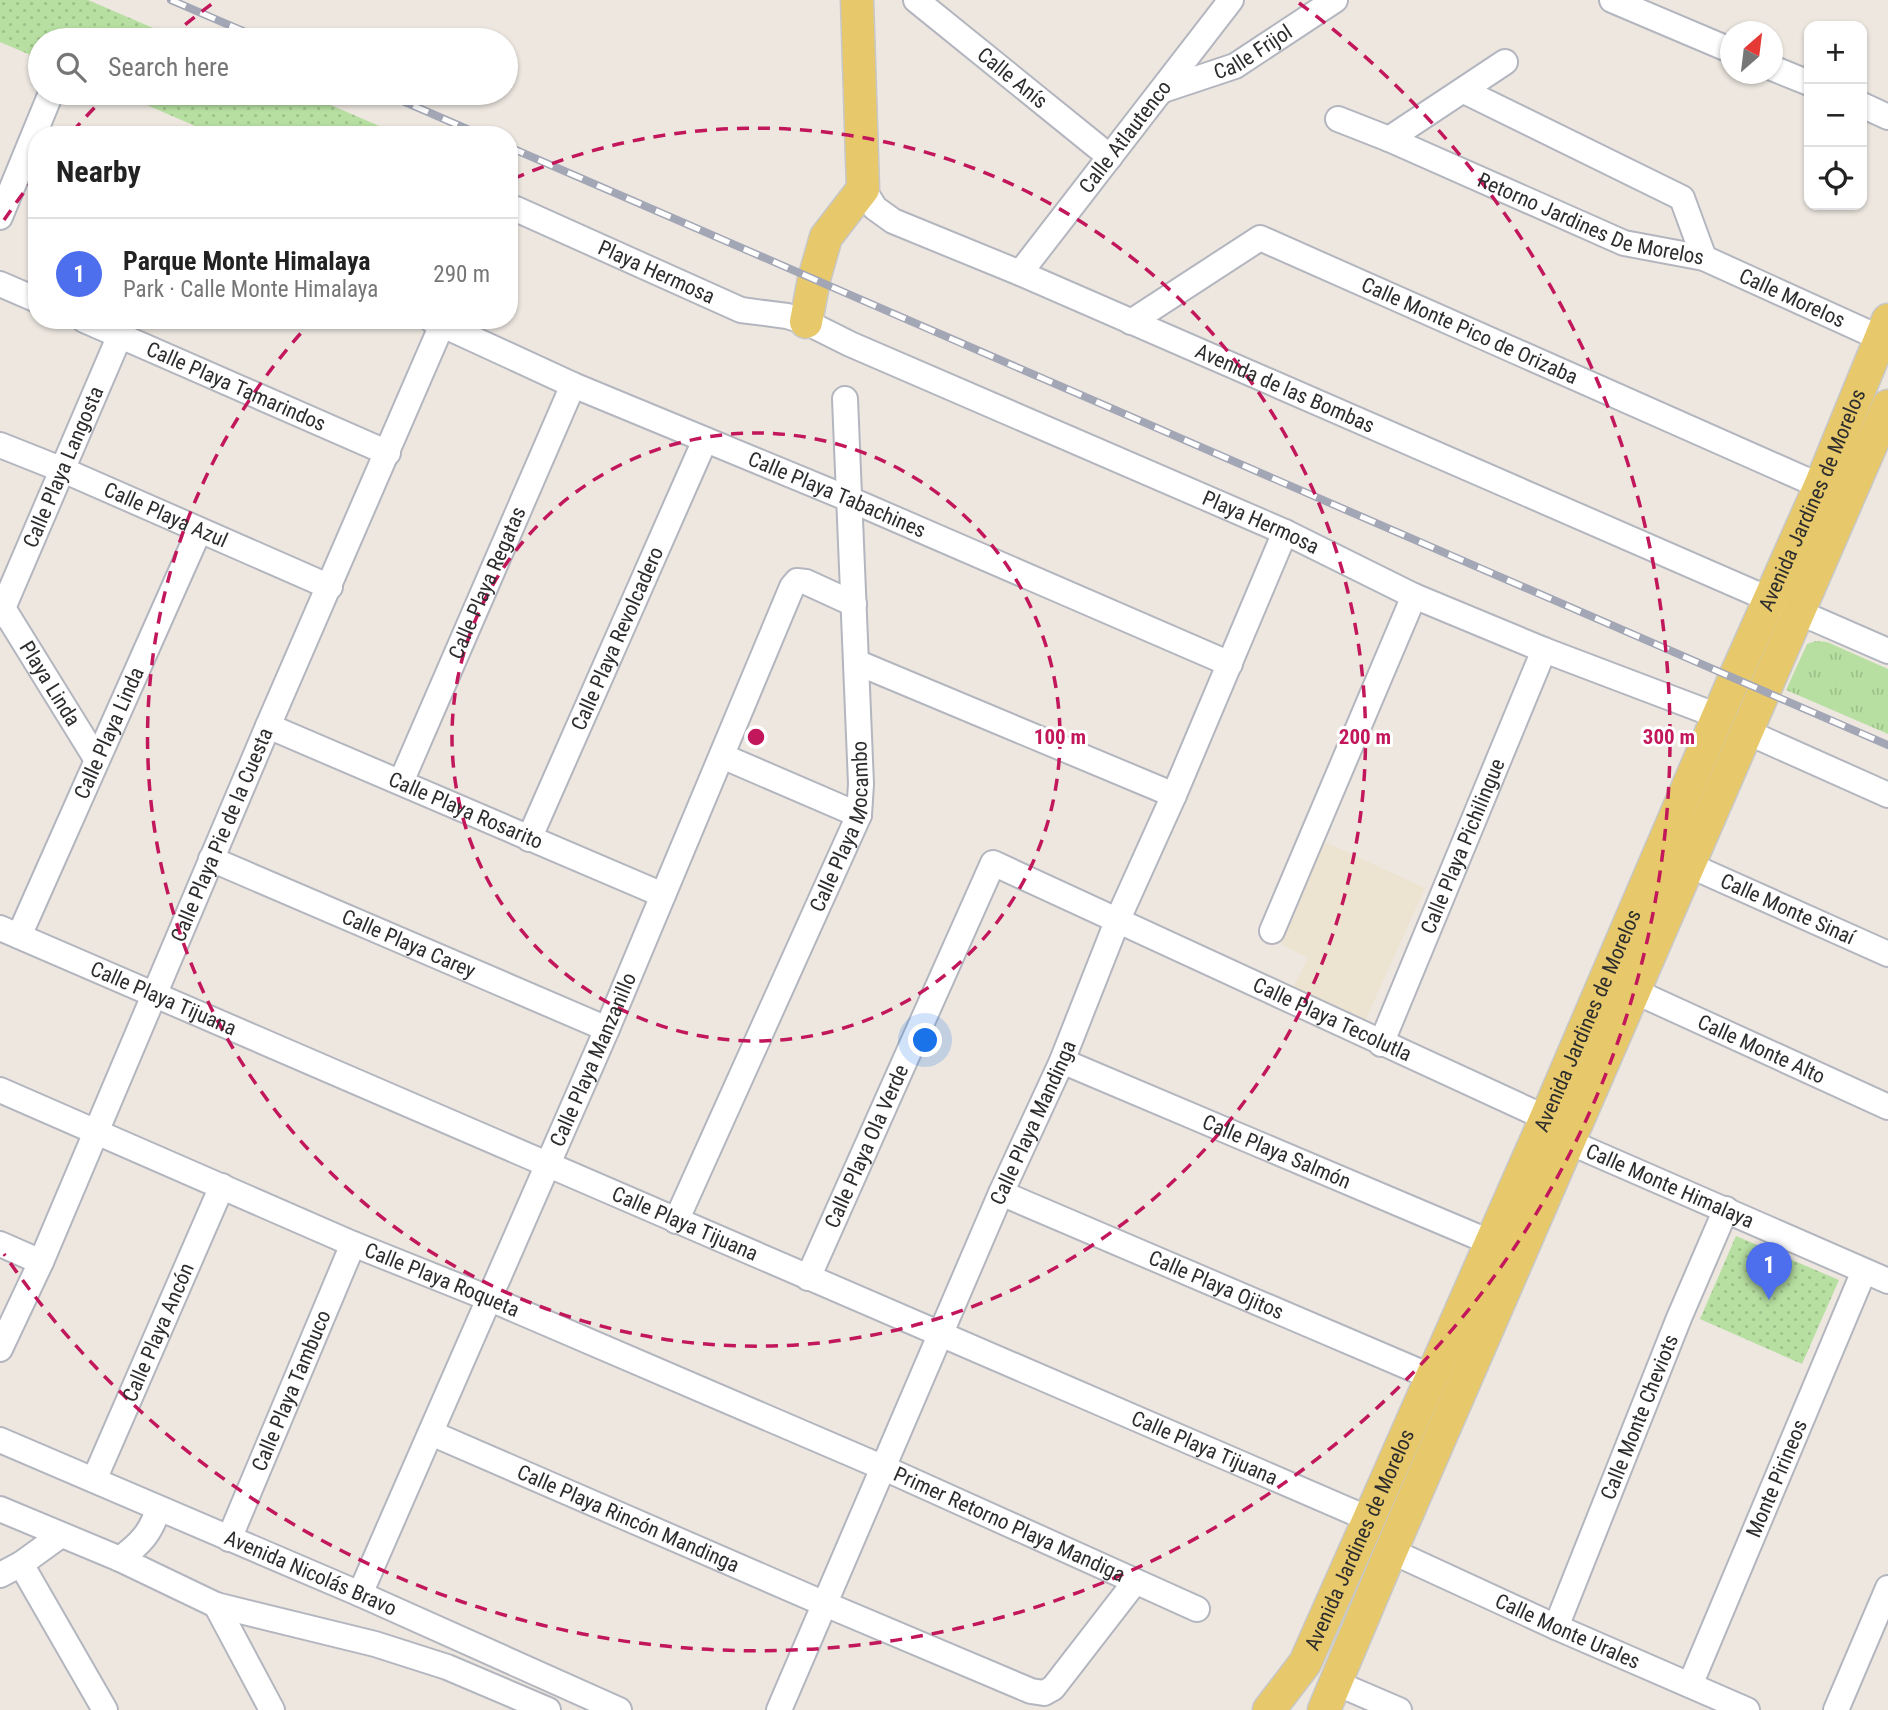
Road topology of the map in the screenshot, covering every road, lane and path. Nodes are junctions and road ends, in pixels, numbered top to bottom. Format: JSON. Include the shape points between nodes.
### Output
{"nodes":[{"id":1,"x":916,"y":0,"type":"edge"},
{"id":2,"x":1231,"y":0,"type":"edge"},
{"id":3,"x":1335,"y":0,"type":"edge"},
{"id":4,"x":1615,"y":0,"type":"edge"},
{"id":5,"x":863,"y":6,"type":"edge"},
{"id":6,"x":1720,"y":45,"type":"edge"},
{"id":7,"x":1505,"y":62,"type":"dead end"},
{"id":8,"x":1783,"y":72,"type":"edge"},
{"id":9,"x":1804,"y":81,"type":"edge"},
{"id":10,"x":1163,"y":90,"type":"junction"},
{"id":11,"x":1464,"y":91,"type":"junction"},
{"id":12,"x":46,"y":105,"type":"edge"},
{"id":13,"x":1867,"y":107,"type":"edge"},
{"id":14,"x":1888,"y":117,"type":"edge"},
{"id":15,"x":1338,"y":119,"type":"dead end"},
{"id":16,"x":37,"y":126,"type":"edge"},
{"id":17,"x":1389,"y":139,"type":"junction"},
{"id":18,"x":28,"y":149,"type":"edge"},
{"id":19,"x":1110,"y":158,"type":"junction"},
{"id":20,"x":863,"y":189,"type":"junction"},
{"id":21,"x":518,"y":210,"type":"edge"},
{"id":22,"x":0,"y":217,"type":"edge"},
{"id":23,"x":1704,"y":258,"type":"junction"},
{"id":24,"x":1020,"y":273,"type":"junction"},
{"id":25,"x":0,"y":284,"type":"edge"},
{"id":26,"x":28,"y":296,"type":"edge"},
{"id":27,"x":807,"y":322,"type":"junction"},
{"id":28,"x":1131,"y":322,"type":"junction"},
{"id":29,"x":123,"y":329,"type":"edge"},
{"id":30,"x":125,"y":329,"type":"edge"},
{"id":31,"x":436,"y":329,"type":"edge"},
{"id":32,"x":454,"y":329,"type":"edge"},
{"id":33,"x":1884,"y":329,"type":"edge"},
{"id":34,"x":573,"y":385,"type":"junction"},
{"id":35,"x":845,"y":399,"type":"dead end"},
{"id":36,"x":1888,"y":407,"type":"edge"},
{"id":37,"x":705,"y":440,"type":"junction"},
{"id":38,"x":0,"y":445,"type":"edge"},
{"id":39,"x":387,"y":453,"type":"junction"},
{"id":40,"x":62,"y":470,"type":"junction"},
{"id":41,"x":1820,"y":486,"type":"junction"},
{"id":42,"x":849,"y":499,"type":"junction"},
{"id":43,"x":199,"y":531,"type":"junction"},
{"id":44,"x":1285,"y":532,"type":"junction"},
{"id":45,"x":330,"y":587,"type":"junction"},
{"id":46,"x":1414,"y":596,"type":"junction"},
{"id":47,"x":1769,"y":600,"type":"junction"},
{"id":48,"x":854,"y":604,"type":"junction"},
{"id":49,"x":1,"y":612,"type":"edge"},
{"id":50,"x":1798,"y":612,"type":"junction"},
{"id":51,"x":1544,"y":650,"type":"junction"},
{"id":52,"x":1888,"y":651,"type":"edge"},
{"id":53,"x":856,"y":662,"type":"junction"},
{"id":54,"x":1230,"y":664,"type":"junction"},
{"id":55,"x":1718,"y":716,"type":"junction"},
{"id":56,"x":268,"y":726,"type":"junction"},
{"id":57,"x":1747,"y":732,"type":"junction"},
{"id":58,"x":722,"y":756,"type":"junction"},
{"id":59,"x":97,"y":760,"type":"junction"},
{"id":60,"x":401,"y":782,"type":"junction"},
{"id":61,"x":1174,"y":795,"type":"junction"},
{"id":62,"x":1888,"y":795,"type":"edge"},
{"id":63,"x":859,"y":814,"type":"junction"},
{"id":64,"x":529,"y":839,"type":"junction"},
{"id":65,"x":211,"y":859,"type":"junction"},
{"id":66,"x":993,"y":863,"type":"joint"},
{"id":67,"x":1689,"y":865,"type":"junction"},
{"id":68,"x":663,"y":895,"type":"junction"},
{"id":69,"x":1118,"y":919,"type":"junction"},
{"id":70,"x":1272,"y":931,"type":"dead end"},
{"id":71,"x":10,"y":932,"type":"edge"},
{"id":72,"x":1888,"y":954,"type":"edge"},
{"id":73,"x":1634,"y":991,"type":"junction"},
{"id":74,"x":154,"y":994,"type":"junction"},
{"id":75,"x":607,"y":1029,"type":"junction"},
{"id":76,"x":1381,"y":1044,"type":"junction"},
{"id":77,"x":1574,"y":1053,"type":"junction"},
{"id":78,"x":1062,"y":1061,"type":"junction"},
{"id":79,"x":1603,"y":1066,"type":"junction"},
{"id":80,"x":0,"y":1090,"type":"edge"},
{"id":81,"x":1888,"y":1107,"type":"edge"},
{"id":82,"x":1546,"y":1118,"type":"junction"},
{"id":83,"x":96,"y":1132,"type":"junction"},
{"id":84,"x":1569,"y":1142,"type":"junction"},
{"id":85,"x":546,"y":1164,"type":"junction"},
{"id":86,"x":222,"y":1186,"type":"junction"},
{"id":87,"x":1001,"y":1193,"type":"junction"},
{"id":88,"x":1726,"y":1209,"type":"junction"},
{"id":89,"x":676,"y":1221,"type":"junction"},
{"id":90,"x":1492,"y":1243,"type":"junction"},
{"id":91,"x":0,"y":1244,"type":"edge"},
{"id":92,"x":353,"y":1244,"type":"junction"},
{"id":93,"x":41,"y":1262,"type":"junction"},
{"id":94,"x":1864,"y":1270,"type":"junction"},
{"id":95,"x":808,"y":1279,"type":"junction"},
{"id":96,"x":1888,"y":1281,"type":"edge"},
{"id":97,"x":488,"y":1298,"type":"junction"},
{"id":98,"x":940,"y":1333,"type":"junction"},
{"id":99,"x":0,"y":1349,"type":"edge"},
{"id":100,"x":1432,"y":1377,"type":"junction"},
{"id":101,"x":431,"y":1433,"type":"junction"},
{"id":102,"x":0,"y":1440,"type":"edge"},
{"id":103,"x":884,"y":1468,"type":"junction"},
{"id":104,"x":94,"y":1480,"type":"junction"},
{"id":105,"x":0,"y":1508,"type":"edge"},
{"id":106,"x":158,"y":1509,"type":"junction"},
{"id":107,"x":1369,"y":1519,"type":"junction"},
{"id":108,"x":61,"y":1535,"type":"junction"},
{"id":109,"x":229,"y":1539,"type":"junction"},
{"id":110,"x":1391,"y":1551,"type":"junction"},
{"id":111,"x":120,"y":1559,"type":"junction"},
{"id":112,"x":11,"y":1569,"type":"edge"},
{"id":113,"x":1135,"y":1582,"type":"junction"},
{"id":114,"x":1888,"y":1588,"type":"edge"},
{"id":115,"x":370,"y":1600,"type":"junction"},
{"id":116,"x":825,"y":1604,"type":"junction"},
{"id":117,"x":216,"y":1605,"type":"junction"},
{"id":118,"x":1197,"y":1609,"type":"dead end"},
{"id":119,"x":1882,"y":1620,"type":"edge"},
{"id":120,"x":1556,"y":1627,"type":"junction"},
{"id":121,"x":375,"y":1644,"type":"junction"},
{"id":122,"x":1690,"y":1685,"type":"junction"},
{"id":123,"x":1330,"y":1696,"type":"edge"},
{"id":124,"x":105,"y":1710,"type":"edge"},
{"id":125,"x":272,"y":1710,"type":"edge"},
{"id":126,"x":548,"y":1710,"type":"edge"},
{"id":127,"x":619,"y":1710,"type":"edge"},
{"id":128,"x":779,"y":1710,"type":"edge"},
{"id":129,"x":1269,"y":1710,"type":"edge"},
{"id":130,"x":1399,"y":1710,"type":"edge"},
{"id":131,"x":1747,"y":1710,"type":"edge"},
{"id":132,"x":1836,"y":1710,"type":"edge"}],
"edges":[{"from":1,"to":19,"type":"street","name":"Calle Anís"},
{"from":2,"to":10,"type":"street","name":"Calle Atlautenco"},
{"from":3,"to":10,"type":"street","name":"Calle Frijol","via":[[1235,66]]},
{"from":4,"to":6,"type":"street"},
{"from":5,"to":20,"type":"main road"},
{"from":7,"to":11,"type":"street"},
{"from":8,"to":9,"type":"street"},
{"from":10,"to":19,"type":"street","name":"Calle Atlautenco"},
{"from":11,"to":17,"type":"street"},
{"from":11,"to":23,"type":"street","name":"Retorno Jardines De Morelos","via":[[1682,198]]},
{"from":12,"to":16,"type":"street"},
{"from":13,"to":14,"type":"street"},
{"from":15,"to":17,"type":"street","name":"Retorno Jardines De Morelos"},
{"from":17,"to":23,"type":"street","name":"Retorno Jardines De Morelos","via":[[1624,243]]},
{"from":18,"to":22,"type":"street"},
{"from":19,"to":24,"type":"street","name":"Calle Atlautenco"},
{"from":20,"to":24,"type":"street","name":"Avenida de las Bombas","via":[[875,208],[893,221]]},
{"from":20,"to":27,"type":"main road","via":[[826,237]]},
{"from":21,"to":27,"type":"street","name":"Playa Hermosa","via":[[741,310]]},
{"from":23,"to":33,"type":"street","name":"Calle Morelos"},
{"from":24,"to":28,"type":"street","name":"Avenida de las Bombas"},
{"from":25,"to":26,"type":"street"},
{"from":27,"to":44,"type":"street","name":"Playa Hermosa"},
{"from":28,"to":41,"type":"street","name":"Calle Monte Pico de Orizaba","via":[[1260,239]]},
{"from":28,"to":47,"type":"street","name":"Avenida de las Bombas"},
{"from":29,"to":40,"type":"street","name":"Calle Playa Langosta"},
{"from":30,"to":39,"type":"street","name":"Calle Playa Tamarindos"},
{"from":31,"to":39,"type":"street","name":"Calle Playa Pie de la Cuesta"},
{"from":32,"to":34,"type":"street","name":"Calle Playa Tabachines"},
{"from":33,"to":41,"type":"main road","name":"Avenida Jardines de Morelos"},
{"from":34,"to":37,"type":"street","name":"Calle Playa Tabachines"},
{"from":34,"to":60,"type":"street","name":"Calle Playa Regatas"},
{"from":35,"to":42,"type":"street","name":"Calle Playa Mocambo"},
{"from":36,"to":50,"type":"main road","name":"Avenida Jardines de Morelos"},
{"from":37,"to":42,"type":"street","name":"Calle Playa Tabachines"},
{"from":37,"to":64,"type":"street","name":"Calle Playa Revolcadero"},
{"from":38,"to":40,"type":"street","name":"Calle Playa Azul"},
{"from":39,"to":45,"type":"street","name":"Calle Playa Pie de la Cuesta"},
{"from":40,"to":43,"type":"street","name":"Calle Playa Azul"},
{"from":40,"to":49,"type":"street","name":"Calle Playa Langosta"},
{"from":41,"to":47,"type":"main road","name":"Avenida Jardines de Morelos"},
{"from":42,"to":48,"type":"street","name":"Calle Playa Mocambo"},
{"from":42,"to":54,"type":"street","name":"Calle Playa Tabachines"},
{"from":43,"to":45,"type":"street","name":"Calle Playa Azul"},
{"from":43,"to":59,"type":"street","name":"Calle Playa Linda"},
{"from":44,"to":46,"type":"street","name":"Playa Hermosa"},
{"from":44,"to":54,"type":"street","name":"Calle Playa Mandinga"},
{"from":45,"to":56,"type":"street","name":"Calle Playa Pie de la Cuesta"},
{"from":46,"to":51,"type":"street","name":"Playa Hermosa"},
{"from":46,"to":70,"type":"street"},
{"from":47,"to":50,"type":"street","name":"Avenida de las Bombas"},
{"from":47,"to":55,"type":"main road","name":"Avenida Jardines de Morelos"},
{"from":48,"to":53,"type":"street","name":"Calle Playa Mocambo"},
{"from":48,"to":58,"type":"street","name":"Calle Playa Manzanillo","via":[[797,581]]},
{"from":49,"to":59,"type":"street","name":"Playa Linda"},
{"from":50,"to":52,"type":"street","name":"Avenida de las Bombas"},
{"from":50,"to":57,"type":"main road","name":"Avenida Jardines de Morelos"},
{"from":51,"to":55,"type":"street","name":"Playa Hermosa"},
{"from":51,"to":76,"type":"street","name":"Calle Playa Pichilingue"},
{"from":53,"to":61,"type":"street"},
{"from":53,"to":63,"type":"street","name":"Calle Playa Mocambo"},
{"from":54,"to":61,"type":"street","name":"Calle Playa Mandinga"},
{"from":55,"to":77,"type":"main road","name":"Avenida Jardines de Morelos"},
{"from":56,"to":60,"type":"street","name":"Calle Playa Rosarito"},
{"from":56,"to":65,"type":"street","name":"Calle Playa Pie de la Cuesta"},
{"from":57,"to":62,"type":"street"},
{"from":57,"to":67,"type":"main road","name":"Avenida Jardines de Morelos"},
{"from":58,"to":63,"type":"street"},
{"from":58,"to":68,"type":"street","name":"Calle Playa Manzanillo"},
{"from":59,"to":71,"type":"street","name":"Calle Playa Linda"},
{"from":60,"to":64,"type":"street","name":"Calle Playa Rosarito"},
{"from":61,"to":69,"type":"street","name":"Calle Playa Mandinga"},
{"from":63,"to":89,"type":"street","name":"Calle Playa Mocambo"},
{"from":64,"to":68,"type":"street","name":"Calle Playa Rosarito"},
{"from":65,"to":74,"type":"street","name":"Calle Playa Pie de la Cuesta"},
{"from":65,"to":75,"type":"street","name":"Calle Playa Carey"},
{"from":66,"to":69,"type":"street","name":"Calle Playa Tecolutla"},
{"from":66,"to":95,"type":"street","name":"Calle Playa Ola Verde"},
{"from":67,"to":72,"type":"street","name":"Calle Monte Sinaí"},
{"from":67,"to":73,"type":"main road","name":"Avenida Jardines de Morelos"},
{"from":68,"to":75,"type":"street","name":"Calle Playa Manzanillo"},
{"from":69,"to":76,"type":"street","name":"Calle Playa Tecolutla"},
{"from":69,"to":78,"type":"street","name":"Calle Playa Mandinga"},
{"from":71,"to":74,"type":"street","name":"Calle Playa Tijuana"},
{"from":73,"to":79,"type":"main road","name":"Avenida Jardines de Morelos"},
{"from":73,"to":81,"type":"street","name":"Calle Monte Alto"},
{"from":74,"to":83,"type":"street","name":"Calle Playa Pie de la Cuesta"},
{"from":74,"to":85,"type":"street","name":"Calle Playa Tijuana"},
{"from":75,"to":85,"type":"street","name":"Calle Playa Manzanillo"},
{"from":76,"to":82,"type":"street","name":"Calle Playa Tecolutla"},
{"from":77,"to":79,"type":"main road"},
{"from":77,"to":82,"type":"main road","name":"Avenida Jardines de Morelos"},
{"from":78,"to":87,"type":"street","name":"Calle Playa Mandinga"},
{"from":78,"to":90,"type":"street","name":"Calle Playa Salmón"},
{"from":79,"to":84,"type":"main road","name":"Avenida Jardines de Morelos"},
{"from":80,"to":83,"type":"street","name":"Calle Playa Roqueta"},
{"from":82,"to":90,"type":"main road","name":"Avenida Jardines de Morelos"},
{"from":83,"to":86,"type":"street","name":"Calle Playa Roqueta"},
{"from":83,"to":93,"type":"street","name":"Calle Playa Pie de la Cuesta"},
{"from":84,"to":88,"type":"street","name":"Calle Monte Himalaya"},
{"from":84,"to":110,"type":"main road","name":"Avenida Jardines de Morelos"},
{"from":85,"to":89,"type":"street","name":"Calle Playa Tijuana"},
{"from":85,"to":97,"type":"street","name":"Calle Playa Manzanillo"},
{"from":86,"to":92,"type":"street","name":"Calle Playa Roqueta"},
{"from":86,"to":104,"type":"street","name":"Calle Playa Ancón"},
{"from":87,"to":98,"type":"street","name":"Calle Playa Mandinga"},
{"from":87,"to":100,"type":"street","name":"Calle Playa Ojitos"},
{"from":88,"to":94,"type":"street","name":"Calle Monte Himalaya"},
{"from":88,"to":120,"type":"street","name":"Calle Monte Cheviots"},
{"from":89,"to":95,"type":"street","name":"Calle Playa Tijuana"},
{"from":90,"to":100,"type":"main road","name":"Avenida Jardines de Morelos"},
{"from":91,"to":93,"type":"street"},
{"from":92,"to":97,"type":"street","name":"Calle Playa Roqueta"},
{"from":92,"to":109,"type":"street","name":"Calle Playa Tambuco"},
{"from":93,"to":99,"type":"street","name":"Calle Playa Pie de la Cuesta"},
{"from":94,"to":96,"type":"street","name":"Calle Monte Himalaya"},
{"from":94,"to":122,"type":"street","name":"Monte Pirineos"},
{"from":95,"to":98,"type":"street","name":"Calle Playa Tijuana"},
{"from":97,"to":101,"type":"street","name":"Calle Playa Manzanillo"},
{"from":97,"to":103,"type":"street","name":"Calle Playa Roqueta"},
{"from":98,"to":103,"type":"street","name":"Calle Playa Mandinga"},
{"from":98,"to":107,"type":"street","name":"Calle Playa Tijuana"},
{"from":100,"to":107,"type":"main road","name":"Avenida Jardines de Morelos"},
{"from":101,"to":115,"type":"street","name":"Calle Playa Manzanillo"},
{"from":101,"to":116,"type":"street","name":"Calle Playa Rincón Mandinga"},
{"from":102,"to":104,"type":"street","name":"Avenida Nicolás Bravo"},
{"from":103,"to":113,"type":"street","name":"Primer Retorno Playa Mandiga"},
{"from":103,"to":116,"type":"street","name":"Calle Playa Mandinga"},
{"from":104,"to":106,"type":"street","name":"Avenida Nicolás Bravo"},
{"from":105,"to":108,"type":"street","name":"Avenida Nicolás Bravo"},
{"from":106,"to":109,"type":"street","name":"Avenida Nicolás Bravo"},
{"from":106,"to":111,"type":"street","via":[[142,1542]]},
{"from":107,"to":129,"type":"main road","name":"Avenida Jardines de Morelos","via":[[1305,1663]]},
{"from":108,"to":111,"type":"street","name":"Avenida Nicolás Bravo"},
{"from":108,"to":112,"type":"street"},
{"from":109,"to":115,"type":"street","name":"Avenida Nicolás Bravo"},
{"from":110,"to":120,"type":"street","name":"Calle Monte Urales"},
{"from":110,"to":123,"type":"main road","name":"Avenida Jardines de Morelos"},
{"from":111,"to":117,"type":"street","name":"Avenida Nicolás Bravo"},
{"from":112,"to":124,"type":"street"},
{"from":113,"to":116,"type":"street","name":"Primer Retorno Playa Mandiga","via":[[1044,1693]]},
{"from":113,"to":118,"type":"street","name":"Primer Retorno Playa Mandiga"},
{"from":114,"to":119,"type":"street"},
{"from":115,"to":121,"type":"street","name":"Calle Playa Manzanillo","via":[[381,1626]]},
{"from":115,"to":127,"type":"street","name":"Avenida Nicolás Bravo"},
{"from":116,"to":128,"type":"street","name":"Calle Playa Mandinga"},
{"from":117,"to":121,"type":"street","name":"Avenida Nicolás Bravo"},
{"from":117,"to":125,"type":"street"},
{"from":119,"to":132,"type":"street"},
{"from":120,"to":122,"type":"street","name":"Calle Monte Urales"},
{"from":121,"to":126,"type":"street","name":"Avenida Nicolás Bravo","via":[[447,1667]]},
{"from":122,"to":131,"type":"street","name":"Calle Monte Urales"},
{"from":123,"to":130,"type":"street"}]}
